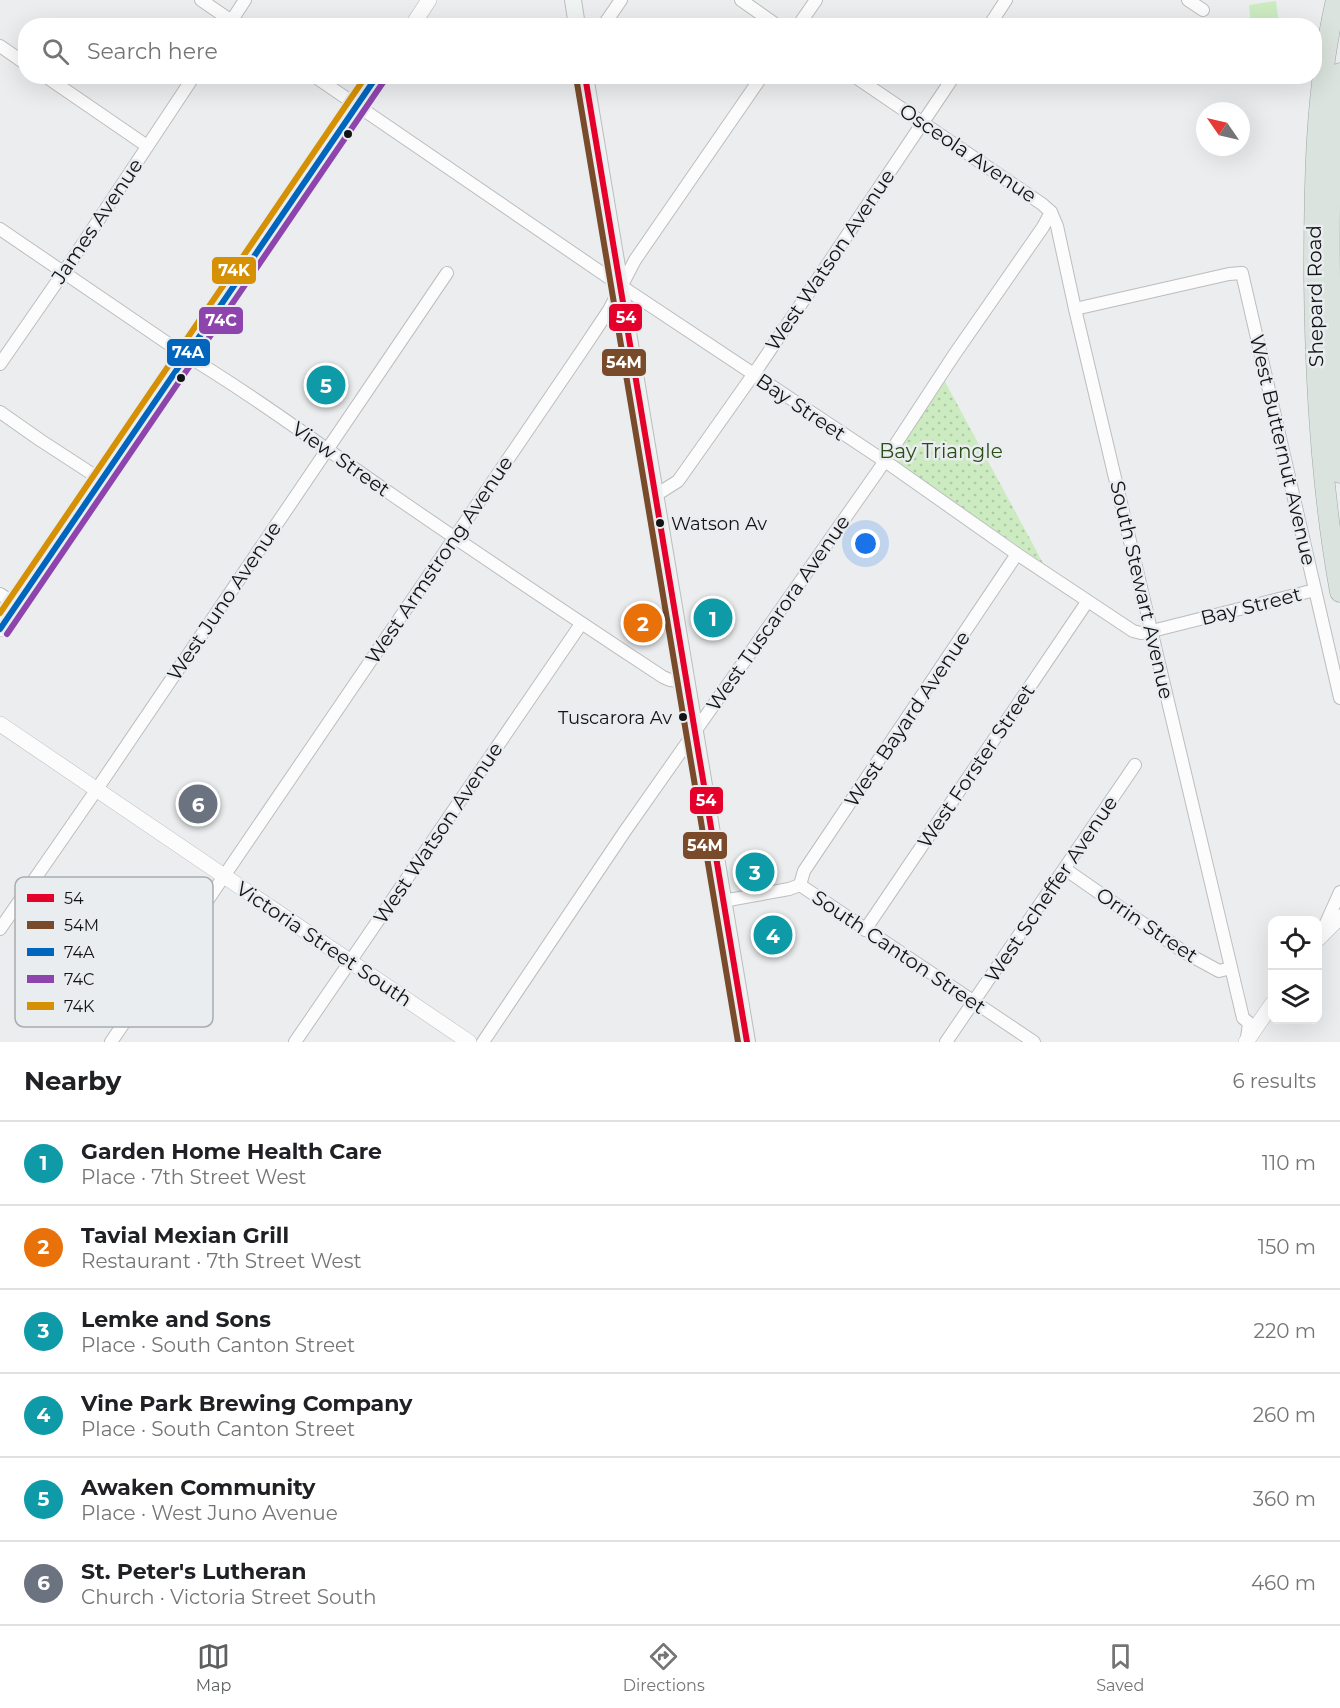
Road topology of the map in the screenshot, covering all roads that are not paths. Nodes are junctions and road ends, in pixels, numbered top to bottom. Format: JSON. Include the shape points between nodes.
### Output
{"nodes":[{"id":1,"x":201,"y":0,"type":"edge"},
{"id":2,"x":246,"y":0,"type":"edge"},
{"id":3,"x":429,"y":0,"type":"edge"},
{"id":4,"x":573,"y":0,"type":"edge"},
{"id":5,"x":621,"y":0,"type":"edge"},
{"id":6,"x":741,"y":0,"type":"edge"},
{"id":7,"x":816,"y":0,"type":"edge"},
{"id":8,"x":1006,"y":0,"type":"edge"},
{"id":9,"x":1188,"y":0,"type":"edge"},
{"id":10,"x":1336,"y":0,"type":"edge"},
{"id":11,"x":1203,"y":10,"type":"dead end"},
{"id":12,"x":225,"y":18,"type":"edge"},
{"id":13,"x":236,"y":18,"type":"edge"},
{"id":14,"x":417,"y":18,"type":"edge"},
{"id":15,"x":576,"y":18,"type":"edge"},
{"id":16,"x":609,"y":18,"type":"edge"},
{"id":17,"x":767,"y":18,"type":"edge"},
{"id":18,"x":804,"y":18,"type":"edge"},
{"id":19,"x":994,"y":18,"type":"edge"},
{"id":20,"x":0,"y":46,"type":"edge"},
{"id":21,"x":18,"y":58,"type":"edge"},
{"id":22,"x":1340,"y":73,"type":"edge"},
{"id":23,"x":1322,"y":83,"type":"edge"},
{"id":24,"x":57,"y":84,"type":"edge"},
{"id":25,"x":189,"y":84,"type":"edge"},
{"id":26,"x":325,"y":84,"type":"edge"},
{"id":27,"x":372,"y":84,"type":"edge"},
{"id":28,"x":586,"y":84,"type":"edge"},
{"id":29,"x":756,"y":84,"type":"edge"},
{"id":30,"x":866,"y":84,"type":"edge"},
{"id":31,"x":949,"y":84,"type":"edge"},
{"id":32,"x":1322,"y":84,"type":"edge"},
{"id":33,"x":357,"y":106,"type":"junction"},
{"id":34,"x":923,"y":123,"type":"junction"},
{"id":35,"x":147,"y":146,"type":"junction"},
{"id":36,"x":1051,"y":212,"type":"junction"},
{"id":37,"x":0,"y":229,"type":"edge"},
{"id":38,"x":63,"y":272,"type":"junction"},
{"id":39,"x":447,"y":273,"type":"dead end"},
{"id":40,"x":621,"y":286,"type":"junction"},
{"id":41,"x":1075,"y":309,"type":"junction"},
{"id":42,"x":187,"y":356,"type":"junction"},
{"id":43,"x":0,"y":364,"type":"edge"},
{"id":44,"x":753,"y":374,"type":"junction"},
{"id":45,"x":0,"y":411,"type":"edge"},
{"id":46,"x":328,"y":449,"type":"junction"},
{"id":47,"x":884,"y":462,"type":"junction"},
{"id":48,"x":1340,"y":473,"type":"edge"},
{"id":49,"x":103,"y":481,"type":"junction"},
{"id":50,"x":656,"y":495,"type":"junction"},
{"id":51,"x":455,"y":537,"type":"junction"},
{"id":52,"x":1017,"y":554,"type":"junction"},
{"id":53,"x":1315,"y":590,"type":"junction"},
{"id":54,"x":1340,"y":592,"type":"edge"},
{"id":55,"x":0,"y":594,"type":"edge"},
{"id":56,"x":1088,"y":602,"type":"junction"},
{"id":57,"x":17,"y":605,"type":"junction"},
{"id":58,"x":581,"y":624,"type":"junction"},
{"id":59,"x":0,"y":630,"type":"edge"},
{"id":60,"x":1152,"y":631,"type":"junction"},
{"id":61,"x":686,"y":682,"type":"junction"},
{"id":62,"x":1340,"y":698,"type":"edge"},
{"id":63,"x":0,"y":724,"type":"edge"},
{"id":64,"x":695,"y":731,"type":"junction"},
{"id":65,"x":1135,"y":765,"type":"dead end"},
{"id":66,"x":97,"y":789,"type":"junction"},
{"id":67,"x":1065,"y":870,"type":"junction"},
{"id":68,"x":224,"y":876,"type":"junction"},
{"id":69,"x":36,"y":877,"type":"edge"},
{"id":70,"x":800,"y":885,"type":"junction"},
{"id":71,"x":213,"y":892,"type":"edge"},
{"id":72,"x":1340,"y":892,"type":"edge"},
{"id":73,"x":723,"y":901,"type":"junction"},
{"id":74,"x":15,"y":907,"type":"edge"},
{"id":75,"x":1340,"y":917,"type":"edge"},
{"id":76,"x":0,"y":929,"type":"edge"},
{"id":77,"x":865,"y":930,"type":"junction"},
{"id":78,"x":1322,"y":930,"type":"edge"},
{"id":79,"x":1322,"y":935,"type":"edge"},
{"id":80,"x":351,"y":961,"type":"junction"},
{"id":81,"x":1231,"y":968,"type":"junction"},
{"id":82,"x":974,"y":1002,"type":"junction"},
{"id":83,"x":1268,"y":1010,"type":"edge"},
{"id":84,"x":121,"y":1027,"type":"edge"},
{"id":85,"x":111,"y":1042,"type":"edge"},
{"id":86,"x":295,"y":1042,"type":"edge"},
{"id":87,"x":469,"y":1042,"type":"edge"},
{"id":88,"x":483,"y":1042,"type":"edge"},
{"id":89,"x":747,"y":1042,"type":"edge"},
{"id":90,"x":946,"y":1042,"type":"edge"},
{"id":91,"x":1034,"y":1042,"type":"edge"},
{"id":92,"x":1246,"y":1042,"type":"edge"}],
"edges":[{"from":1,"to":12,"type":"street"},
{"from":2,"to":13,"type":"street"},
{"from":3,"to":14,"type":"street"},
{"from":4,"to":15,"type":"main road"},
{"from":5,"to":16,"type":"street"},
{"from":6,"to":17,"type":"street"},
{"from":7,"to":18,"type":"street"},
{"from":8,"to":19,"type":"street"},
{"from":9,"to":11,"type":"street"},
{"from":10,"to":23,"type":"highway","name":"Shepard Road"},
{"from":20,"to":21,"type":"street"},
{"from":22,"to":48,"type":"highway","name":"Shepard Road","via":[[1329,202],[1331,344]]},
{"from":24,"to":35,"type":"street"},
{"from":25,"to":35,"type":"street","name":"James Avenue"},
{"from":26,"to":33,"type":"street","name":"Bay Street"},
{"from":27,"to":33,"type":"street"},
{"from":28,"to":40,"type":"main road"},
{"from":29,"to":40,"type":"street","name":"West Armstrong Avenue"},
{"from":30,"to":34,"type":"street","name":"Osceola Avenue"},
{"from":31,"to":34,"type":"street","name":"West Watson Avenue"},
{"from":32,"to":54,"type":"highway","name":"Shepard Road","via":[[1315,153],[1315,343],[1325,489]]},
{"from":33,"to":40,"type":"street","name":"Bay Street"},
{"from":33,"to":42,"type":"street"},
{"from":34,"to":36,"type":"street","name":"Osceola Avenue"},
{"from":34,"to":44,"type":"street","name":"West Watson Avenue"},
{"from":35,"to":38,"type":"street","name":"James Avenue"},
{"from":36,"to":41,"type":"street","name":"South Stewart Avenue"},
{"from":36,"to":47,"type":"street","name":"West Tuscarora Avenue"},
{"from":37,"to":38,"type":"street","name":"View Street"},
{"from":38,"to":42,"type":"street","name":"View Street"},
{"from":38,"to":43,"type":"street","name":"James Avenue"},
{"from":39,"to":46,"type":"street","name":"West Juno Avenue"},
{"from":40,"to":44,"type":"street","name":"Bay Street"},
{"from":40,"to":50,"type":"main road"},
{"from":40,"to":51,"type":"street","name":"West Armstrong Avenue","via":[[590,340]]},
{"from":41,"to":53,"type":"street","name":"West Butternut Avenue","via":[[1242,273]]},
{"from":41,"to":60,"type":"street","name":"South Stewart Avenue"},
{"from":42,"to":46,"type":"street","name":"View Street"},
{"from":42,"to":49,"type":"street"},
{"from":44,"to":47,"type":"street","name":"Bay Street"},
{"from":44,"to":50,"type":"street","name":"West Watson Avenue","via":[[678,481]]},
{"from":45,"to":49,"type":"street"},
{"from":46,"to":51,"type":"street","name":"View Street"},
{"from":46,"to":66,"type":"street","name":"West Juno Avenue"},
{"from":47,"to":52,"type":"street","name":"Bay Street"},
{"from":47,"to":64,"type":"street","name":"West Tuscarora Avenue"},
{"from":49,"to":57,"type":"street"},
{"from":50,"to":61,"type":"main road"},
{"from":51,"to":58,"type":"street","name":"View Street"},
{"from":51,"to":68,"type":"street","name":"West Armstrong Avenue"},
{"from":52,"to":56,"type":"street","name":"Bay Street"},
{"from":52,"to":70,"type":"street","name":"West Bayard Avenue","via":[[804,871]]},
{"from":53,"to":60,"type":"street","name":"Bay Street"},
{"from":53,"to":62,"type":"street","name":"West Butternut Avenue"},
{"from":55,"to":57,"type":"street"},
{"from":56,"to":60,"type":"street","name":"Bay Street","via":[[1133,631]]},
{"from":56,"to":77,"type":"street","name":"West Forster Street"},
{"from":57,"to":59,"type":"street"},
{"from":58,"to":61,"type":"street","name":"View Street","via":[[663,677]]},
{"from":58,"to":80,"type":"street","name":"West Watson Avenue"},
{"from":60,"to":81,"type":"street","name":"South Stewart Avenue"},
{"from":61,"to":64,"type":"main road"},
{"from":63,"to":66,"type":"street","name":"Victoria Street South"},
{"from":64,"to":73,"type":"main road"},
{"from":64,"to":88,"type":"street","name":"West Tuscarora Avenue"},
{"from":65,"to":67,"type":"street","name":"West Scheffer Avenue"},
{"from":66,"to":68,"type":"street","name":"Victoria Street South"},
{"from":66,"to":69,"type":"street","name":"West Juno Avenue"},
{"from":67,"to":81,"type":"street","name":"Orrin Street","via":[[1184,952],[1219,971]]},
{"from":67,"to":82,"type":"street","name":"West Scheffer Avenue"},
{"from":68,"to":71,"type":"street","name":"West Armstrong Avenue"},
{"from":68,"to":80,"type":"street","name":"Victoria Street South"},
{"from":70,"to":73,"type":"street","name":"South Canton Street"},
{"from":70,"to":77,"type":"street","name":"South Canton Street"},
{"from":72,"to":78,"type":"street"},
{"from":73,"to":89,"type":"main road"},
{"from":74,"to":76,"type":"street","name":"West Juno Avenue"},
{"from":75,"to":79,"type":"street"},
{"from":77,"to":82,"type":"street","name":"South Canton Street"},
{"from":80,"to":86,"type":"street","name":"West Watson Avenue"},
{"from":80,"to":87,"type":"street","name":"Victoria Street South"},
{"from":81,"to":92,"type":"street","name":"South Stewart Avenue","via":[[1243,1018],[1249,1023]]},
{"from":82,"to":90,"type":"street","name":"West Scheffer Avenue"},
{"from":82,"to":91,"type":"street","name":"South Canton Street"},
{"from":83,"to":92,"type":"street"},
{"from":84,"to":85,"type":"street","name":"West Armstrong Avenue"}]}
